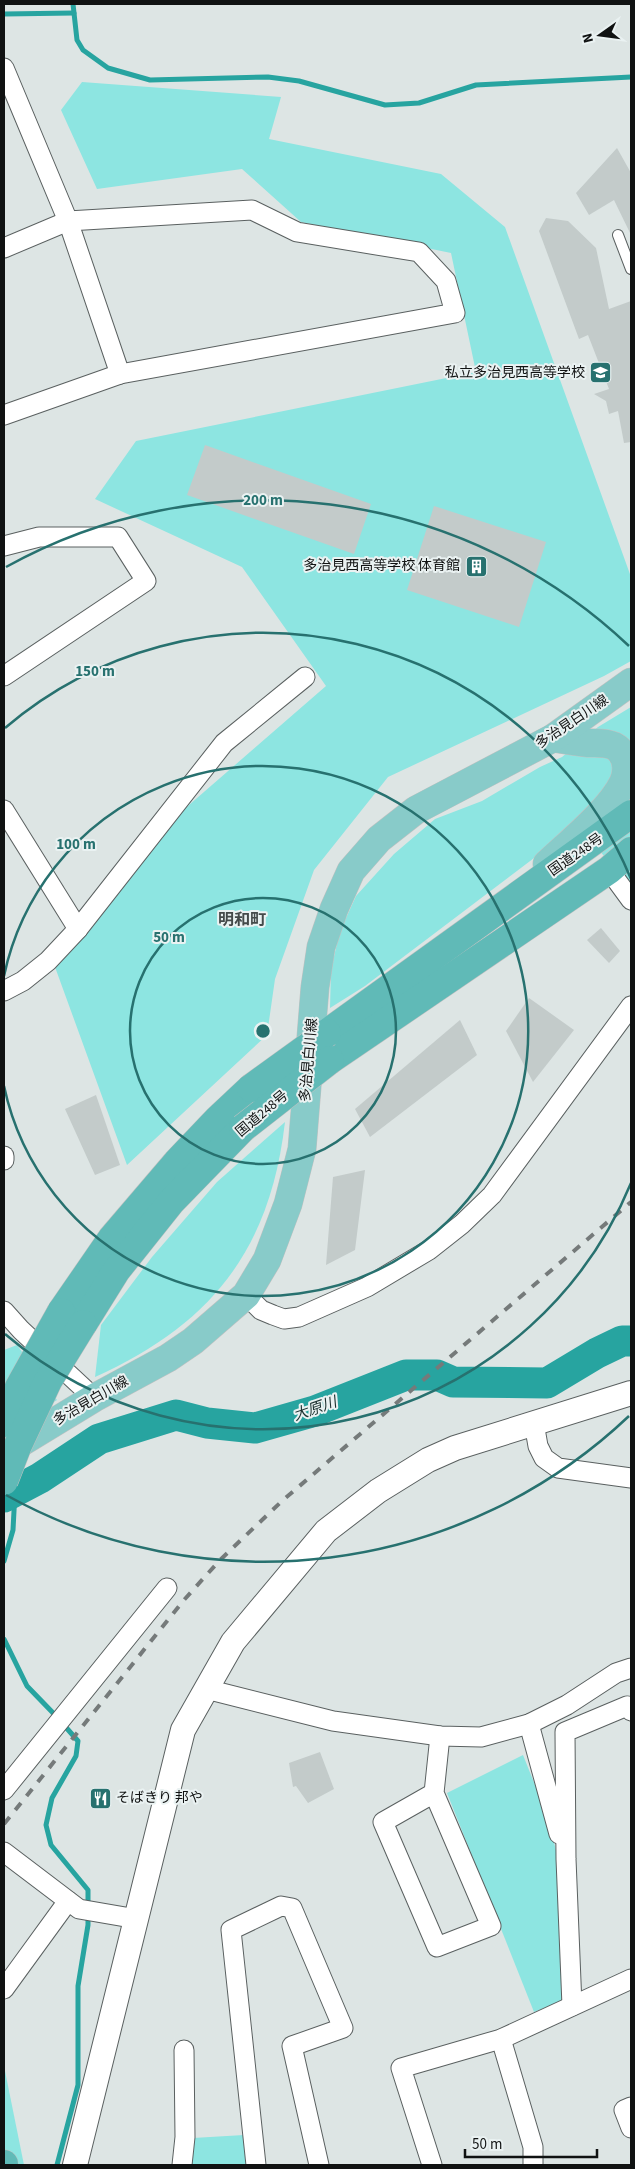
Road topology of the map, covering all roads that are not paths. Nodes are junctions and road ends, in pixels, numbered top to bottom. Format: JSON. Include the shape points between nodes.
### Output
{"nodes":[{"id":1,"x":4,"y":68,"type":"edge"},
{"id":2,"x":68,"y":221,"type":"junction"},
{"id":3,"x":618,"y":235,"type":"dead end"},
{"id":4,"x":4,"y":248,"type":"edge"},
{"id":5,"x":631,"y":269,"type":"edge"},
{"id":6,"x":120,"y":374,"type":"junction"},
{"id":7,"x":4,"y":415,"type":"edge"},
{"id":8,"x":4,"y":546,"type":"edge"},
{"id":9,"x":4,"y":676,"type":"edge"},
{"id":10,"x":305,"y":678,"type":"dead end"},
{"id":11,"x":631,"y":682,"type":"edge"},
{"id":12,"x":553,"y":738,"type":"junction"},
{"id":13,"x":4,"y":810,"type":"edge"},
{"id":14,"x":631,"y":814,"type":"edge"},
{"id":15,"x":631,"y":851,"type":"edge"},
{"id":16,"x":609,"y":870,"type":"junction"},
{"id":17,"x":631,"y":900,"type":"edge"},
{"id":18,"x":509,"y":902,"type":"junction"},
{"id":19,"x":78,"y":928,"type":"junction"},
{"id":20,"x":4,"y":991,"type":"edge"},
{"id":21,"x":631,"y":1006,"type":"edge"},
{"id":22,"x":4,"y":1156,"type":"edge"},
{"id":23,"x":4,"y":1160,"type":"edge"},
{"id":24,"x":246,"y":1295,"type":"junction"},
{"id":25,"x":4,"y":1311,"type":"edge"},
{"id":26,"x":72,"y":1318,"type":"junction"},
{"id":27,"x":631,"y":1393,"type":"edge"},
{"id":28,"x":94,"y":1398,"type":"junction"},
{"id":29,"x":4,"y":1422,"type":"edge"},
{"id":30,"x":534,"y":1423,"type":"junction"},
{"id":31,"x":4,"y":1453,"type":"edge"},
{"id":32,"x":631,"y":1478,"type":"edge"},
{"id":33,"x":4,"y":1481,"type":"edge"},
{"id":34,"x":167,"y":1588,"type":"dead end"},
{"id":35,"x":631,"y":1668,"type":"edge"},
{"id":36,"x":206,"y":1689,"type":"junction"},
{"id":37,"x":631,"y":1711,"type":"edge"},
{"id":38,"x":529,"y":1724,"type":"junction"},
{"id":39,"x":440,"y":1736,"type":"junction"},
{"id":40,"x":4,"y":1790,"type":"edge"},
{"id":41,"x":434,"y":1793,"type":"junction"},
{"id":42,"x":4,"y":1852,"type":"edge"},
{"id":43,"x":566,"y":1859,"type":"junction"},
{"id":44,"x":68,"y":1901,"type":"junction"},
{"id":45,"x":137,"y":1919,"type":"junction"},
{"id":46,"x":631,"y":1979,"type":"edge"},
{"id":47,"x":4,"y":1989,"type":"edge"},
{"id":48,"x":572,"y":2006,"type":"junction"},
{"id":49,"x":501,"y":2039,"type":"junction"},
{"id":50,"x":184,"y":2050,"type":"dead end"},
{"id":51,"x":631,"y":2107,"type":"edge"},
{"id":52,"x":631,"y":2128,"type":"edge"},
{"id":53,"x":75,"y":2165,"type":"edge"},
{"id":54,"x":182,"y":2165,"type":"edge"},
{"id":55,"x":256,"y":2165,"type":"edge"},
{"id":56,"x":319,"y":2165,"type":"edge"},
{"id":57,"x":432,"y":2165,"type":"edge"},
{"id":58,"x":533,"y":2165,"type":"edge"}],
"edges":[{"from":1,"to":2,"type":"street"},
{"from":2,"to":4,"type":"street"},
{"from":2,"to":6,"type":"street"},
{"from":2,"to":6,"type":"street","via":[[252,210],[297,232],[419,252],[446,281],[455,314]]},
{"from":3,"to":5,"type":"lane"},
{"from":6,"to":7,"type":"street"},
{"from":8,"to":9,"type":"street","via":[[39,537],[118,536],[146,581]]},
{"from":10,"to":19,"type":"street","via":[[224,744]]},
{"from":11,"to":12,"type":"main road","name":"多治見白川線"},
{"from":12,"to":18,"type":"main road","via":[[614,746],[625,757],[624,782],[607,805]]},
{"from":12,"to":24,"type":"main road","name":"多治見白川線","via":[[416,810],[379,839],[352,871],[334,909],[322,947],[315,987],[302,1149],[288,1204],[267,1260]]},
{"from":13,"to":19,"type":"street"},
{"from":14,"to":18,"type":"highway","name":"国道248号"},
{"from":15,"to":16,"type":"highway","name":"国道248号"},
{"from":16,"to":17,"type":"street"},
{"from":16,"to":26,"type":"highway","name":"国道248号","bridge":true,"via":[[330,1060],[243,1128],[171,1202],[116,1271]]},
{"from":18,"to":26,"type":"highway","name":"国道248号","bridge":true,"via":[[251,1088],[218,1119],[112,1238]]},
{"from":19,"to":20,"type":"street","via":[[48,961]]},
{"from":21,"to":24,"type":"street","via":[[492,1194],[429,1250],[367,1287],[299,1317],[284,1319],[273,1315],[261,1310]]},
{"from":22,"to":23,"type":"street"},
{"from":24,"to":28,"type":"main road","name":"多治見白川線","via":[[168,1358]]},
{"from":25,"to":28,"type":"street"},
{"from":26,"to":29,"type":"highway","name":"国道248号","bridge":true,"via":[[19,1387]]},
{"from":26,"to":33,"type":"highway","name":"国道248号","bridge":true},
{"from":27,"to":30,"type":"street"},
{"from":28,"to":31,"type":"main road","name":"多治見白川線"},
{"from":30,"to":32,"type":"street","via":[[544,1458],[558,1468]]},
{"from":30,"to":36,"type":"street","via":[[428,1460],[378,1491],[326,1532],[233,1642]]},
{"from":34,"to":40,"type":"street"},
{"from":35,"to":38,"type":"street","via":[[616,1673],[567,1705]]},
{"from":36,"to":39,"type":"street","via":[[333,1721]]},
{"from":36,"to":45,"type":"street","via":[[183,1730]]},
{"from":37,"to":43,"type":"street","via":[[627,1706],[565,1732]]},
{"from":38,"to":39,"type":"street","via":[[481,1736]]},
{"from":38,"to":43,"type":"street"},
{"from":39,"to":41,"type":"street"},
{"from":41,"to":41,"type":"street","via":[[383,1822],[437,1948],[491,1926]]},
{"from":42,"to":44,"type":"street"},
{"from":43,"to":48,"type":"street"},
{"from":44,"to":45,"type":"street","via":[[79,1909]]},
{"from":44,"to":47,"type":"street"},
{"from":45,"to":53,"type":"street"},
{"from":46,"to":48,"type":"street"},
{"from":48,"to":49,"type":"street"},
{"from":49,"to":57,"type":"street","via":[[402,2068]]},
{"from":49,"to":58,"type":"street","via":[[533,2148]]},
{"from":50,"to":54,"type":"street","via":[[185,2137]]},
{"from":51,"to":52,"type":"street","via":[[624,2110]]},
{"from":55,"to":56,"type":"street","via":[[232,1930],[281,1906],[292,1908],[343,2028],[292,2046]]}]}
